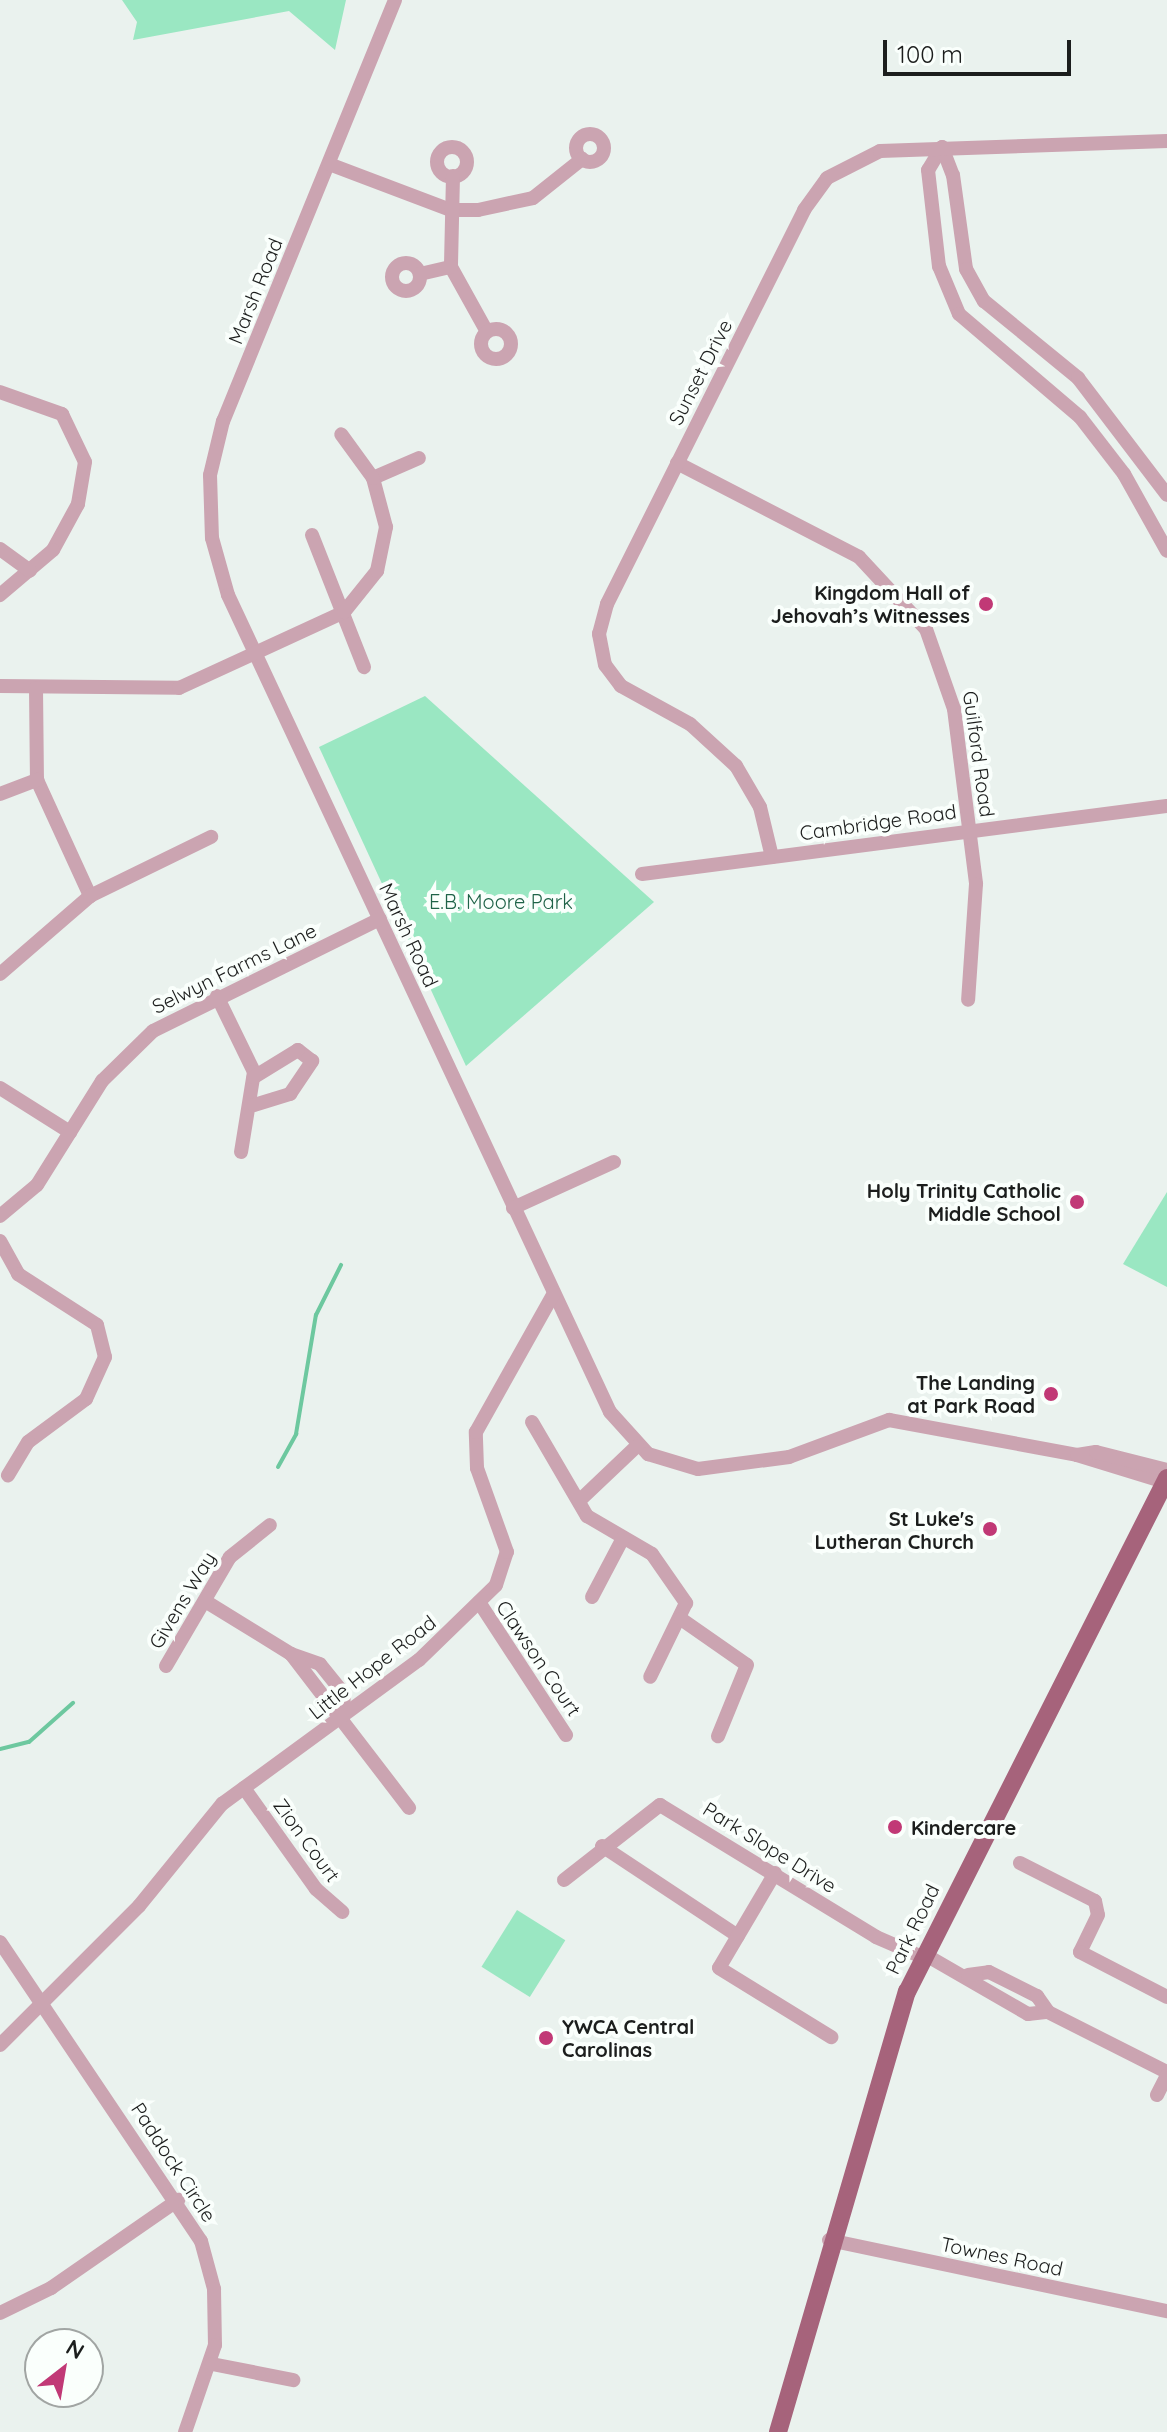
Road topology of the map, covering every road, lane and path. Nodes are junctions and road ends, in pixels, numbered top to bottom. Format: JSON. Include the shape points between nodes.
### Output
{"nodes":[{"id":1,"x":395,"y":0,"type":"edge"},
{"id":2,"x":1167,"y":141,"type":"edge"},
{"id":3,"x":942,"y":147,"type":"junction"},
{"id":4,"x":582,"y":159,"type":"dead end"},
{"id":5,"x":329,"y":164,"type":"junction"},
{"id":6,"x":453,"y":176,"type":"dead end"},
{"id":7,"x":451,"y":210,"type":"junction"},
{"id":8,"x":451,"y":267,"type":"junction"},
{"id":9,"x":420,"y":274,"type":"dead end"},
{"id":10,"x":487,"y":332,"type":"dead end"},
{"id":11,"x":0,"y":392,"type":"edge"},
{"id":12,"x":341,"y":434,"type":"dead end"},
{"id":13,"x":419,"y":458,"type":"dead end"},
{"id":14,"x":677,"y":463,"type":"junction"},
{"id":15,"x":1157,"y":476,"type":"junction"},
{"id":16,"x":373,"y":478,"type":"junction"},
{"id":17,"x":1134,"y":489,"type":"junction"},
{"id":18,"x":1167,"y":495,"type":"edge"},
{"id":19,"x":312,"y":535,"type":"dead end"},
{"id":20,"x":0,"y":549,"type":"edge"},
{"id":21,"x":1167,"y":551,"type":"edge"},
{"id":22,"x":30,"y":571,"type":"junction"},
{"id":23,"x":0,"y":595,"type":"edge"},
{"id":24,"x":344,"y":612,"type":"junction"},
{"id":25,"x":255,"y":655,"type":"junction"},
{"id":26,"x":364,"y":667,"type":"dead end"},
{"id":27,"x":0,"y":686,"type":"edge"},
{"id":28,"x":36,"y":688,"type":"junction"},
{"id":29,"x":37,"y":780,"type":"junction"},
{"id":30,"x":0,"y":794,"type":"edge"},
{"id":31,"x":1167,"y":806,"type":"edge"},
{"id":32,"x":969,"y":830,"type":"junction"},
{"id":33,"x":211,"y":837,"type":"dead end"},
{"id":34,"x":772,"y":857,"type":"junction"},
{"id":35,"x":642,"y":874,"type":"dead end"},
{"id":36,"x":90,"y":896,"type":"junction"},
{"id":37,"x":380,"y":919,"type":"junction"},
{"id":38,"x":0,"y":974,"type":"edge"},
{"id":39,"x":217,"y":996,"type":"junction"},
{"id":40,"x":968,"y":1000,"type":"dead end"},
{"id":41,"x":254,"y":1077,"type":"junction"},
{"id":42,"x":0,"y":1088,"type":"edge"},
{"id":43,"x":254,"y":1105,"type":"junction"},
{"id":44,"x":70,"y":1132,"type":"junction"},
{"id":45,"x":241,"y":1152,"type":"dead end"},
{"id":46,"x":614,"y":1162,"type":"dead end"},
{"id":47,"x":513,"y":1208,"type":"junction"},
{"id":48,"x":0,"y":1216,"type":"edge"},
{"id":49,"x":0,"y":1241,"type":"edge"},
{"id":50,"x":554,"y":1293,"type":"junction"},
{"id":51,"x":532,"y":1422,"type":"dead end"},
{"id":52,"x":637,"y":1446,"type":"junction"},
{"id":53,"x":8,"y":1475,"type":"dead end"},
{"id":54,"x":1166,"y":1476,"type":"edge"},
{"id":55,"x":579,"y":1501,"type":"junction"},
{"id":56,"x":270,"y":1525,"type":"dead end"},
{"id":57,"x":623,"y":1538,"type":"junction"},
{"id":58,"x":592,"y":1597,"type":"dead end"},
{"id":59,"x":205,"y":1601,"type":"junction"},
{"id":60,"x":479,"y":1602,"type":"junction"},
{"id":61,"x":681,"y":1619,"type":"junction"},
{"id":62,"x":166,"y":1666,"type":"dead end"},
{"id":63,"x":650,"y":1677,"type":"dead end"},
{"id":64,"x":343,"y":1717,"type":"junction"},
{"id":65,"x":566,"y":1735,"type":"dead end"},
{"id":66,"x":718,"y":1736,"type":"dead end"},
{"id":67,"x":244,"y":1788,"type":"junction"},
{"id":68,"x":409,"y":1808,"type":"dead end"},
{"id":69,"x":602,"y":1846,"type":"junction"},
{"id":70,"x":1020,"y":1863,"type":"dead end"},
{"id":71,"x":775,"y":1873,"type":"junction"},
{"id":72,"x":564,"y":1880,"type":"dead end"},
{"id":73,"x":342,"y":1912,"type":"dead end"},
{"id":74,"x":738,"y":1936,"type":"junction"},
{"id":75,"x":0,"y":1942,"type":"edge"},
{"id":76,"x":923,"y":1956,"type":"junction"},
{"id":77,"x":968,"y":1975,"type":"junction"},
{"id":78,"x":1167,"y":1997,"type":"edge"},
{"id":79,"x":43,"y":2002,"type":"junction"},
{"id":80,"x":1048,"y":2012,"type":"junction"},
{"id":81,"x":831,"y":2037,"type":"dead end"},
{"id":82,"x":0,"y":2045,"type":"edge"},
{"id":83,"x":1167,"y":2074,"type":"edge"},
{"id":84,"x":1157,"y":2095,"type":"dead end"},
{"id":85,"x":178,"y":2200,"type":"junction"},
{"id":86,"x":829,"y":2240,"type":"junction"},
{"id":87,"x":1167,"y":2311,"type":"edge"},
{"id":88,"x":0,"y":2313,"type":"edge"},
{"id":89,"x":212,"y":2364,"type":"junction"},
{"id":90,"x":293,"y":2380,"type":"dead end"},
{"id":91,"x":185,"y":2432,"type":"edge"},
{"id":92,"x":778,"y":2432,"type":"edge"}],
"edges":[{"from":1,"to":5,"type":"street","name":"Marsh Road"},
{"from":2,"to":3,"type":"street","name":"Sunset Drive"},
{"from":3,"to":14,"type":"street","name":"Sunset Drive","via":[[870,153],[814,193]]},
{"from":3,"to":15,"type":"street","via":[[953,175],[966,269],[984,301],[1078,378]]},
{"from":3,"to":17,"type":"street","via":[[928,170],[939,266],[959,314],[1080,417]]},
{"from":4,"to":7,"type":"street","via":[[561,182],[521,203]]},
{"from":5,"to":7,"type":"street"},
{"from":5,"to":25,"type":"street","name":"Marsh Road","via":[[223,421],[210,475],[218,567]]},
{"from":6,"to":7,"type":"street"},
{"from":7,"to":8,"type":"street"},
{"from":8,"to":9,"type":"street"},
{"from":8,"to":10,"type":"street"},
{"from":11,"to":22,"type":"street","via":[[62,414],[85,462],[78,504],[53,550]]},
{"from":12,"to":16,"type":"street"},
{"from":13,"to":16,"type":"street"},
{"from":14,"to":32,"type":"street","name":"Guilford Road","via":[[859,557],[910,605],[948,681]]},
{"from":14,"to":34,"type":"street","name":"Sunset Drive","via":[[607,604],[600,650],[621,686],[690,724],[736,766],[760,807]]},
{"from":15,"to":17,"type":"street"},
{"from":15,"to":18,"type":"street"},
{"from":16,"to":24,"type":"street","via":[[384,508],[383,553],[372,580]]},
{"from":17,"to":21,"type":"street"},
{"from":19,"to":24,"type":"street"},
{"from":20,"to":22,"type":"street"},
{"from":22,"to":23,"type":"street"},
{"from":24,"to":25,"type":"street"},
{"from":24,"to":26,"type":"street"},
{"from":25,"to":28,"type":"street","via":[[179,688]]},
{"from":25,"to":37,"type":"street","name":"Marsh Road"},
{"from":27,"to":28,"type":"street"},
{"from":28,"to":29,"type":"street"},
{"from":29,"to":30,"type":"street"},
{"from":29,"to":36,"type":"street"},
{"from":31,"to":32,"type":"street","name":"Cambridge Road"},
{"from":32,"to":34,"type":"street","name":"Cambridge Road"},
{"from":32,"to":40,"type":"street","name":"Guilford Road","via":[[976,914]]},
{"from":33,"to":36,"type":"street"},
{"from":34,"to":35,"type":"street","name":"Cambridge Road"},
{"from":36,"to":38,"type":"street"},
{"from":37,"to":39,"type":"street","name":"Selwyn Farms Lane"},
{"from":37,"to":47,"type":"street","name":"Marsh Road"},
{"from":39,"to":41,"type":"street"},
{"from":39,"to":44,"type":"street","name":"Selwyn Farms Lane","via":[[131,1048]]},
{"from":41,"to":43,"type":"street"},
{"from":41,"to":43,"type":"street","via":[[298,1050],[312,1061],[290,1094]]},
{"from":42,"to":44,"type":"street"},
{"from":43,"to":45,"type":"street"},
{"from":44,"to":48,"type":"street","name":"Selwyn Farms Lane","via":[[37,1185]]},
{"from":46,"to":47,"type":"street"},
{"from":47,"to":50,"type":"street","name":"Marsh Road"},
{"from":49,"to":53,"type":"street","via":[[18,1274],[97,1325],[105,1357],[86,1399],[28,1442]]},
{"from":50,"to":52,"type":"street","name":"Marsh Road","via":[[610,1412]]},
{"from":50,"to":60,"type":"street","name":"Little Hope Road","via":[[476,1432],[477,1468],[507,1552],[503,1572]]},
{"from":51,"to":55,"type":"street"},
{"from":52,"to":54,"type":"street","name":"Marsh Road","via":[[676,1466],[724,1469],[789,1457],[889,1420]]},
{"from":52,"to":55,"type":"street"},
{"from":54,"to":76,"type":"main road","name":"Park Road"},
{"from":55,"to":57,"type":"street","via":[[587,1516]]},
{"from":56,"to":59,"type":"street","name":"Givens Way","via":[[230,1557]]},
{"from":57,"to":58,"type":"street"},
{"from":57,"to":61,"type":"street","via":[[657,1559],[686,1603]]},
{"from":59,"to":62,"type":"street","name":"Givens Way"},
{"from":59,"to":64,"type":"street","via":[[291,1654],[320,1664],[344,1694]]},
{"from":60,"to":64,"type":"street","name":"Little Hope Road"},
{"from":60,"to":65,"type":"street","name":"Clawson Court"},
{"from":61,"to":63,"type":"street"},
{"from":61,"to":66,"type":"street","via":[[747,1665]]},
{"from":64,"to":67,"type":"street","name":"Little Hope Road"},
{"from":64,"to":68,"type":"street"},
{"from":67,"to":73,"type":"street","name":"Zion Court","via":[[316,1889]]},
{"from":67,"to":79,"type":"street","name":"Little Hope Road"},
{"from":69,"to":71,"type":"street","name":"Park Slope Drive","via":[[660,1805]]},
{"from":69,"to":72,"type":"street","name":"Park Slope Drive"},
{"from":69,"to":74,"type":"street"},
{"from":70,"to":78,"type":"street","via":[[1095,1901],[1098,1915],[1080,1952]]},
{"from":71,"to":74,"type":"street"},
{"from":71,"to":76,"type":"street","name":"Park Slope Drive"},
{"from":74,"to":81,"type":"street","via":[[719,1968]]},
{"from":75,"to":79,"type":"street","name":"Paddock Circle"},
{"from":76,"to":77,"type":"street","name":"Park Slope Drive"},
{"from":76,"to":86,"type":"main road","name":"Park Road","via":[[890,2037]]},
{"from":77,"to":80,"type":"street","via":[[979,1990],[1028,2014]]},
{"from":77,"to":80,"type":"street","via":[[989,1972],[1037,1996]]},
{"from":79,"to":82,"type":"street","name":"Little Hope Road"},
{"from":79,"to":85,"type":"street","name":"Paddock Circle"},
{"from":80,"to":83,"type":"street"},
{"from":83,"to":84,"type":"street"},
{"from":85,"to":88,"type":"street","via":[[51,2288]]},
{"from":85,"to":89,"type":"street","name":"Paddock Circle","via":[[209,2266],[217,2317]]},
{"from":86,"to":87,"type":"street","name":"Townes Road"},
{"from":86,"to":92,"type":"main road","name":"Park Road"},
{"from":89,"to":90,"type":"street"},
{"from":89,"to":91,"type":"street","name":"Paddock Circle"}]}
